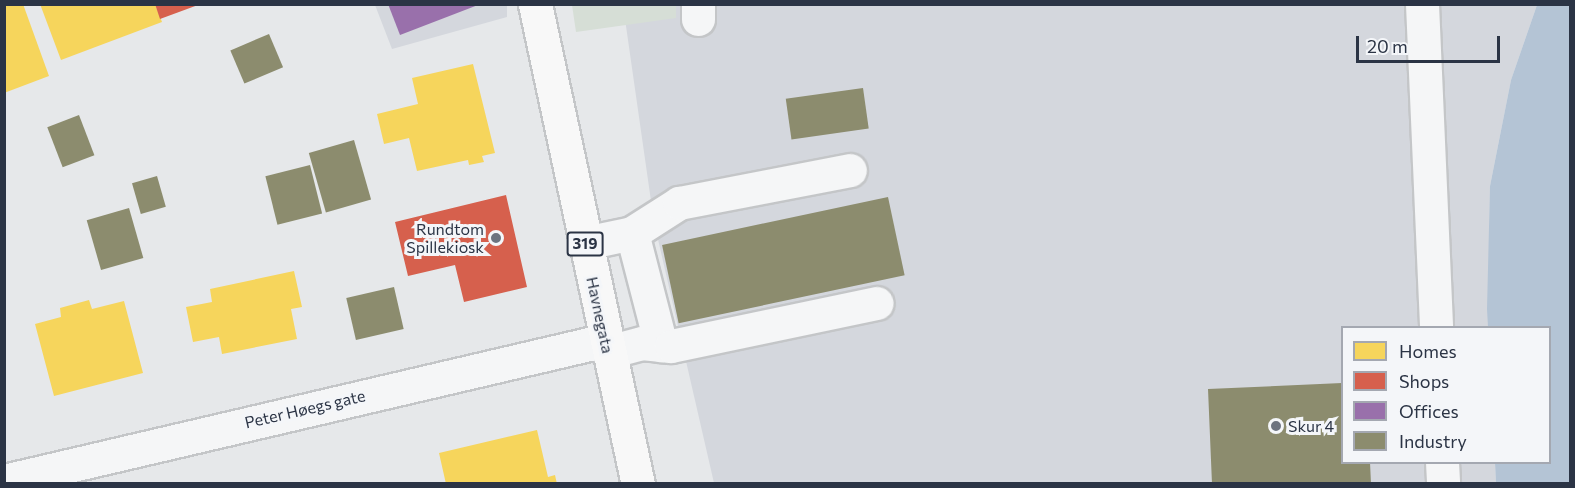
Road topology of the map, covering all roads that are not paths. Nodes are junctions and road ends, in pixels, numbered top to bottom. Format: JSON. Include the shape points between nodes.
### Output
{"nodes":[{"id":1,"x":535,"y":4,"type":"edge"},
{"id":2,"x":1422,"y":4,"type":"edge"},
{"id":3,"x":850,"y":170,"type":"dead end"},
{"id":4,"x":632,"y":233,"type":"junction"},
{"id":5,"x":585,"y":243,"type":"junction"},
{"id":6,"x":877,"y":303,"type":"dead end"},
{"id":7,"x":1436,"y":326,"type":"edge"},
{"id":8,"x":661,"y":345,"type":"junction"},
{"id":9,"x":607,"y":346,"type":"junction"},
{"id":10,"x":1442,"y":464,"type":"edge"},
{"id":11,"x":4,"y":481,"type":"edge"},
{"id":12,"x":638,"y":483,"type":"edge"},
{"id":13,"x":1443,"y":483,"type":"edge"}],
"edges":[{"from":1,"to":5,"type":"main road","name":"Havnegata","number":"319"},
{"from":2,"to":7,"type":"street"},
{"from":3,"to":4,"type":"street","via":[[679,203]]},
{"from":4,"to":5,"type":"street"},
{"from":4,"to":8,"type":"street"},
{"from":5,"to":9,"type":"main road","name":"Havnegata","number":"319"},
{"from":6,"to":8,"type":"street","name":"Peter Høegs gate"},
{"from":8,"to":9,"type":"street","name":"Peter Høegs gate"},
{"from":9,"to":11,"type":"street","name":"Peter Høegs gate"},
{"from":9,"to":12,"type":"main road","name":"Havnegata","number":"319"},
{"from":10,"to":13,"type":"street"}]}
